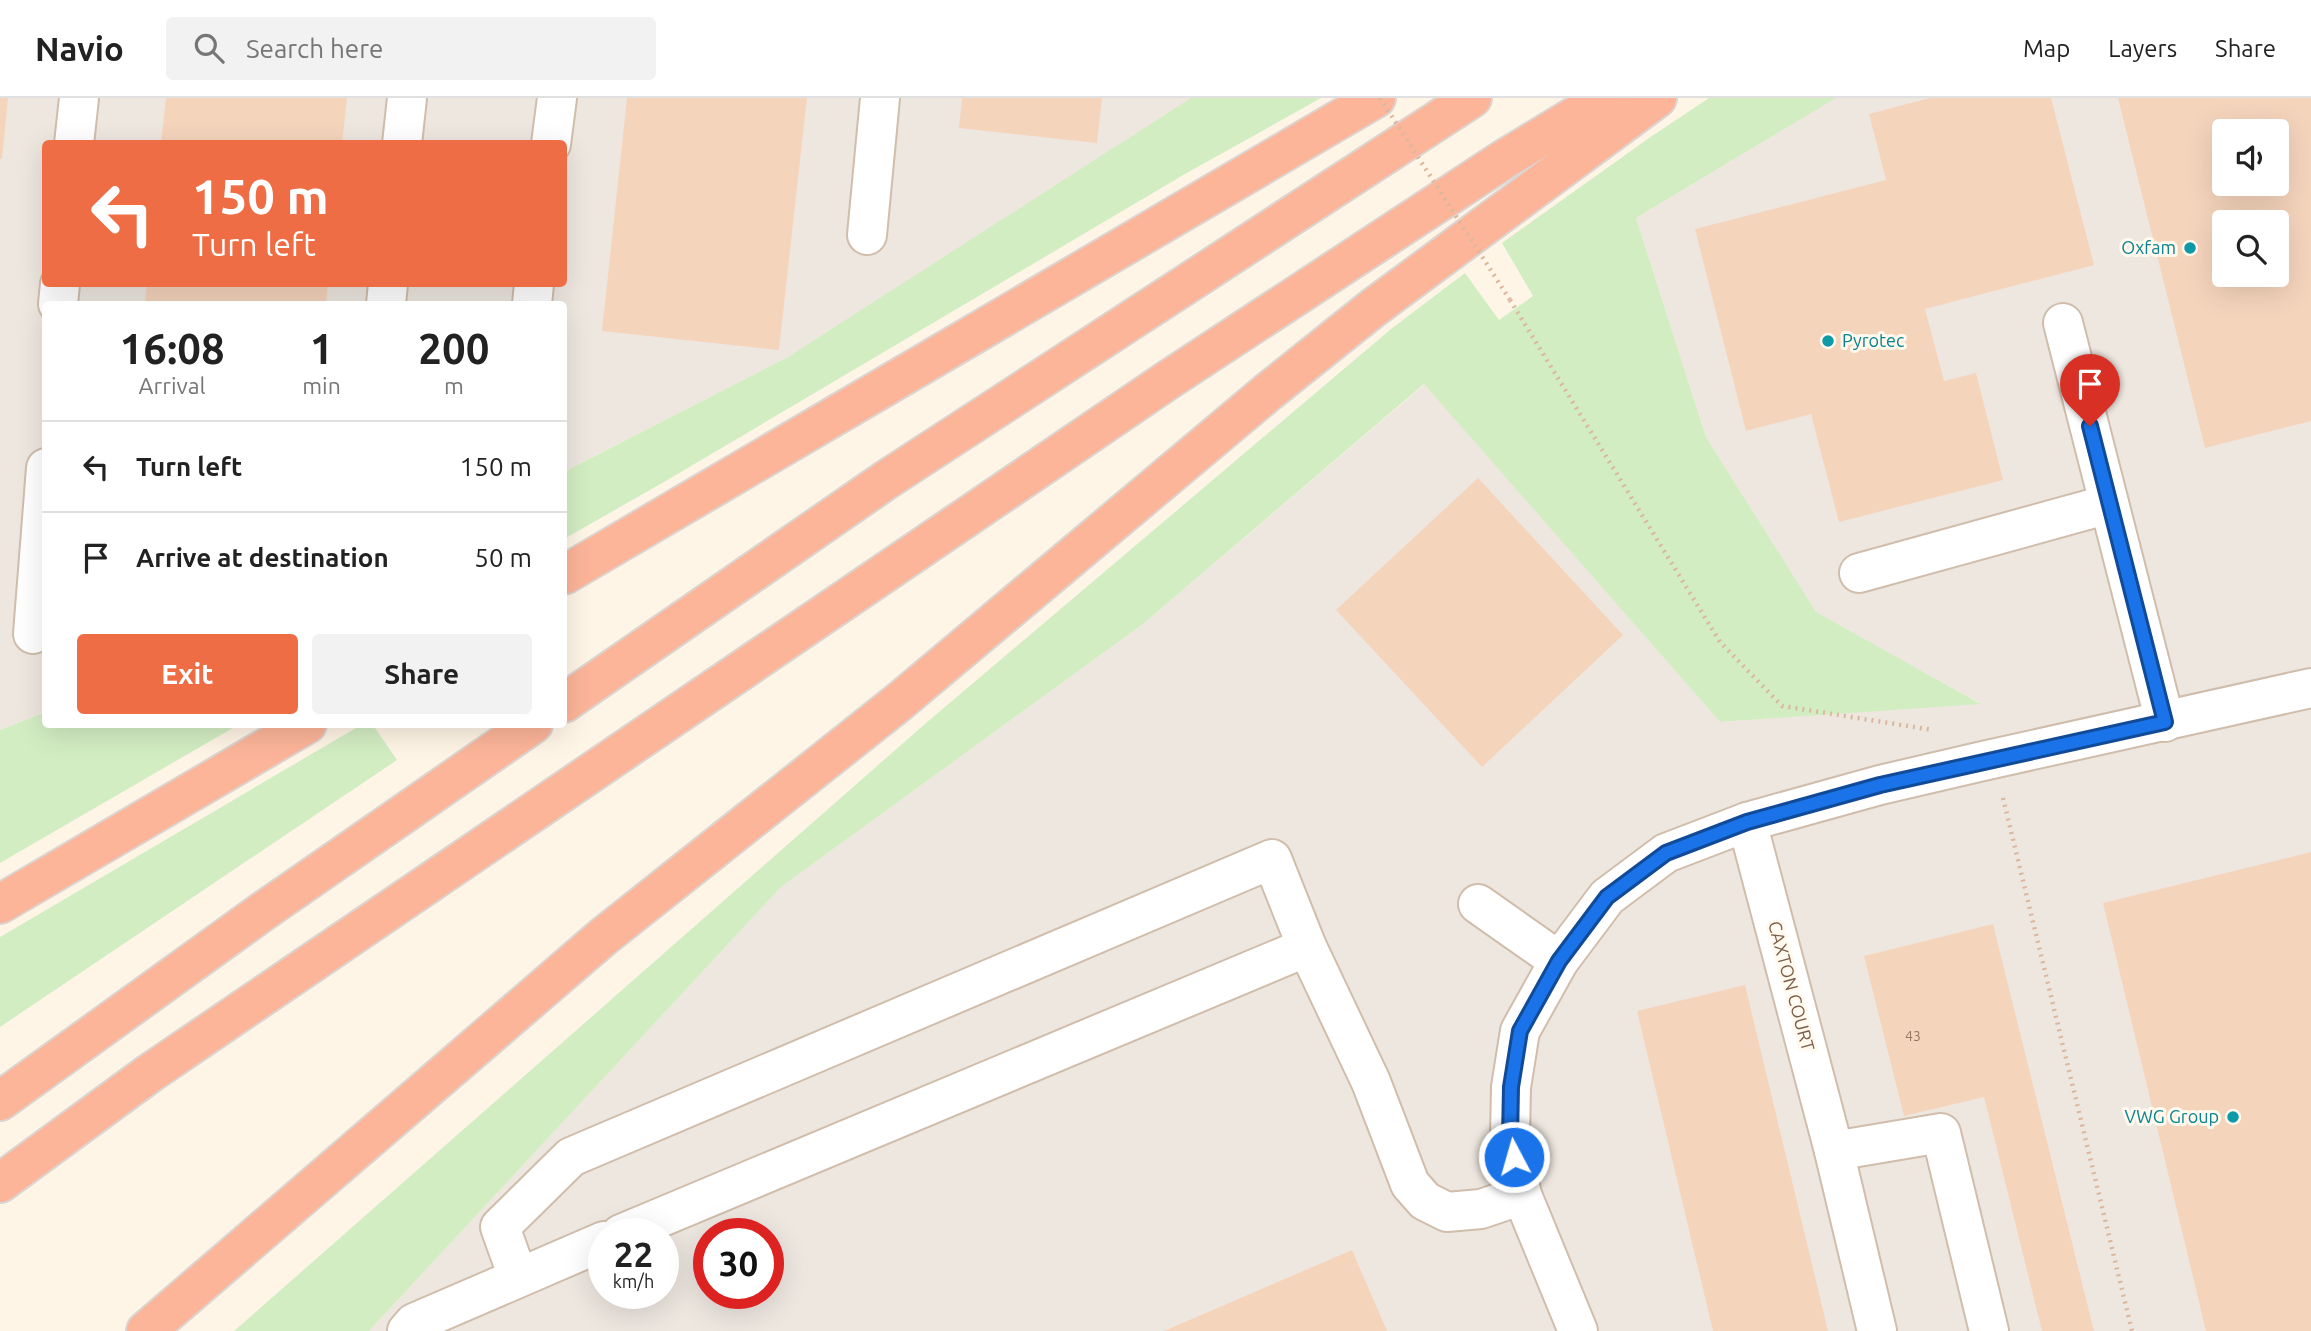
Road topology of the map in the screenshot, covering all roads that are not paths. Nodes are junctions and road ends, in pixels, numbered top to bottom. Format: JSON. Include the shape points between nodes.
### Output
{"nodes":[{"id":1,"x":79,"y":98,"type":"edge"},
{"id":2,"x":407,"y":98,"type":"edge"},
{"id":3,"x":556,"y":98,"type":"edge"},
{"id":4,"x":880,"y":98,"type":"edge"},
{"id":5,"x":1378,"y":98,"type":"edge"},
{"id":6,"x":1472,"y":98,"type":"edge"},
{"id":7,"x":1605,"y":98,"type":"edge"},
{"id":8,"x":1657,"y":98,"type":"edge"},
{"id":9,"x":74,"y":140,"type":"edge"},
{"id":10,"x":402,"y":140,"type":"edge"},
{"id":11,"x":551,"y":140,"type":"edge"},
{"id":12,"x":867,"y":234,"type":"dead end"},
{"id":13,"x":2063,"y":323,"type":"dead end"},
{"id":14,"x":2109,"y":504,"type":"junction"},
{"id":15,"x":42,"y":519,"type":"edge"},
{"id":16,"x":567,"y":573,"type":"edge"},
{"id":17,"x":1859,"y":573,"type":"dead end"},
{"id":18,"x":33,"y":634,"type":"dead end"},
{"id":19,"x":2311,"y":688,"type":"edge"},
{"id":20,"x":567,"y":701,"type":"edge"},
{"id":21,"x":2165,"y":722,"type":"junction"},
{"id":22,"x":300,"y":728,"type":"edge"},
{"id":23,"x":527,"y":728,"type":"edge"},
{"id":24,"x":1747,"y":822,"type":"junction"},
{"id":25,"x":0,"y":904,"type":"edge"},
{"id":26,"x":1478,"y":904,"type":"dead end"},
{"id":27,"x":1307,"y":947,"type":"junction"},
{"id":28,"x":1559,"y":961,"type":"junction"},
{"id":29,"x":0,"y":1101,"type":"edge"},
{"id":30,"x":1834,"y":1151,"type":"junction"},
{"id":31,"x":0,"y":1183,"type":"edge"},
{"id":32,"x":1522,"y":1195,"type":"junction"},
{"id":33,"x":659,"y":1218,"type":"edge"},
{"id":34,"x":588,"y":1248,"type":"edge"},
{"id":35,"x":518,"y":1277,"type":"junction"},
{"id":36,"x":146,"y":1331,"type":"edge"},
{"id":37,"x":407,"y":1331,"type":"edge"},
{"id":38,"x":1578,"y":1331,"type":"edge"},
{"id":39,"x":1877,"y":1331,"type":"edge"},
{"id":40,"x":1989,"y":1331,"type":"edge"}],
"edges":[{"from":1,"to":9,"type":"street"},
{"from":2,"to":10,"type":"street"},
{"from":3,"to":11,"type":"street"},
{"from":4,"to":12,"type":"street"},
{"from":5,"to":16,"type":"highway"},
{"from":6,"to":20,"type":"highway","via":[[886,480]]},
{"from":7,"to":31,"type":"highway","via":[[1168,380],[150,1073]]},
{"from":8,"to":36,"type":"highway","via":[[1373,308],[1268,392],[899,702],[603,937]]},
{"from":13,"to":14,"type":"street"},
{"from":14,"to":17,"type":"street"},
{"from":14,"to":21,"type":"street"},
{"from":15,"to":18,"type":"street"},
{"from":19,"to":21,"type":"street"},
{"from":21,"to":24,"type":"street","via":[[1880,785]]},
{"from":22,"to":25,"type":"highway"},
{"from":23,"to":29,"type":"highway"},
{"from":24,"to":28,"type":"street","via":[[1666,853],[1607,897]]},
{"from":24,"to":30,"type":"street","name":"CAXTON COURT"},
{"from":26,"to":28,"type":"street"},
{"from":27,"to":32,"type":"street","via":[[1371,1082],[1410,1184],[1425,1201],[1447,1212],[1481,1209]]},
{"from":27,"to":33,"type":"street"},
{"from":27,"to":35,"type":"street","via":[[1272,859],[1259,864],[571,1157],[500,1227]]},
{"from":28,"to":32,"type":"street","via":[[1518,1042],[1510,1138]]},
{"from":30,"to":39,"type":"street","name":"CAXTON COURT"},
{"from":30,"to":40,"type":"street","via":[[1941,1133]]},
{"from":32,"to":38,"type":"street"},
{"from":34,"to":35,"type":"street"},
{"from":35,"to":37,"type":"street","via":[[414,1323]]}]}
